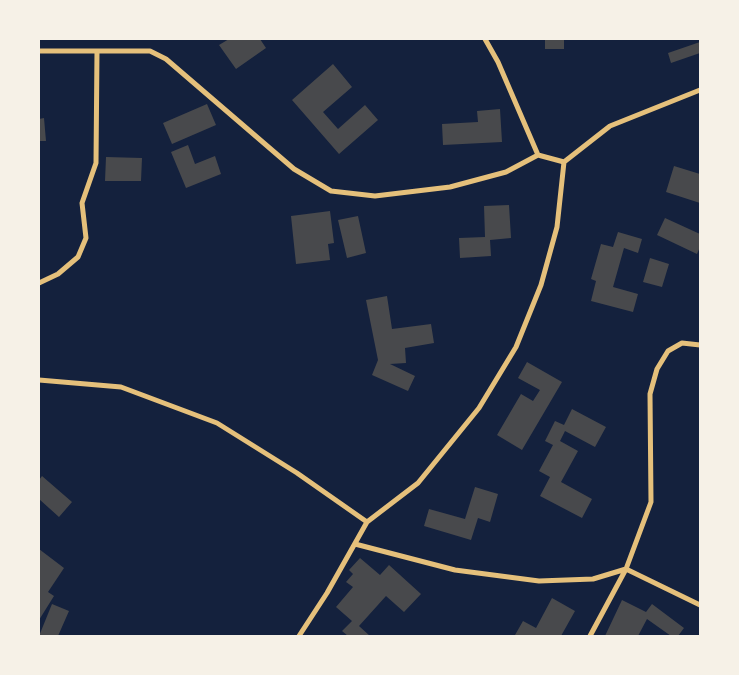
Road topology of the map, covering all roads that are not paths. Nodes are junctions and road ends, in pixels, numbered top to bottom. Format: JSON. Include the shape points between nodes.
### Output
{"nodes":[{"id":1,"x":485,"y":39,"type":"edge"},
{"id":2,"x":39,"y":51,"type":"edge"},
{"id":3,"x":97,"y":51,"type":"junction"},
{"id":4,"x":700,"y":90,"type":"edge"},
{"id":5,"x":538,"y":155,"type":"junction"},
{"id":6,"x":564,"y":162,"type":"junction"},
{"id":7,"x":39,"y":283,"type":"edge"},
{"id":8,"x":700,"y":345,"type":"edge"},
{"id":9,"x":39,"y":380,"type":"edge"},
{"id":10,"x":367,"y":522,"type":"junction"},
{"id":11,"x":355,"y":544,"type":"junction"},
{"id":12,"x":626,"y":569,"type":"junction"},
{"id":13,"x":700,"y":605,"type":"edge"},
{"id":14,"x":298,"y":636,"type":"edge"},
{"id":15,"x":590,"y":636,"type":"edge"}],
"edges":[{"from":1,"to":5,"type":"street"},
{"from":2,"to":3,"type":"street"},
{"from":3,"to":5,"type":"street","via":[[150,51],[166,59],[294,169],[331,191],[375,196],[450,187],[506,172]]},
{"from":3,"to":7,"type":"street","via":[[96,163],[82,203],[86,238],[78,257],[58,274]]},
{"from":4,"to":6,"type":"street","via":[[610,126]]},
{"from":5,"to":6,"type":"street"},
{"from":6,"to":10,"type":"street","via":[[557,227],[541,284],[516,347],[479,408],[418,482]]},
{"from":8,"to":12,"type":"street","via":[[682,343],[668,351],[657,369],[650,394],[650,502]]},
{"from":9,"to":10,"type":"street","via":[[121,387],[217,423]]},
{"from":10,"to":11,"type":"street"},
{"from":11,"to":12,"type":"street","via":[[455,570],[539,581],[593,579]]},
{"from":11,"to":14,"type":"street"},
{"from":12,"to":13,"type":"street"},
{"from":12,"to":15,"type":"street"}]}
